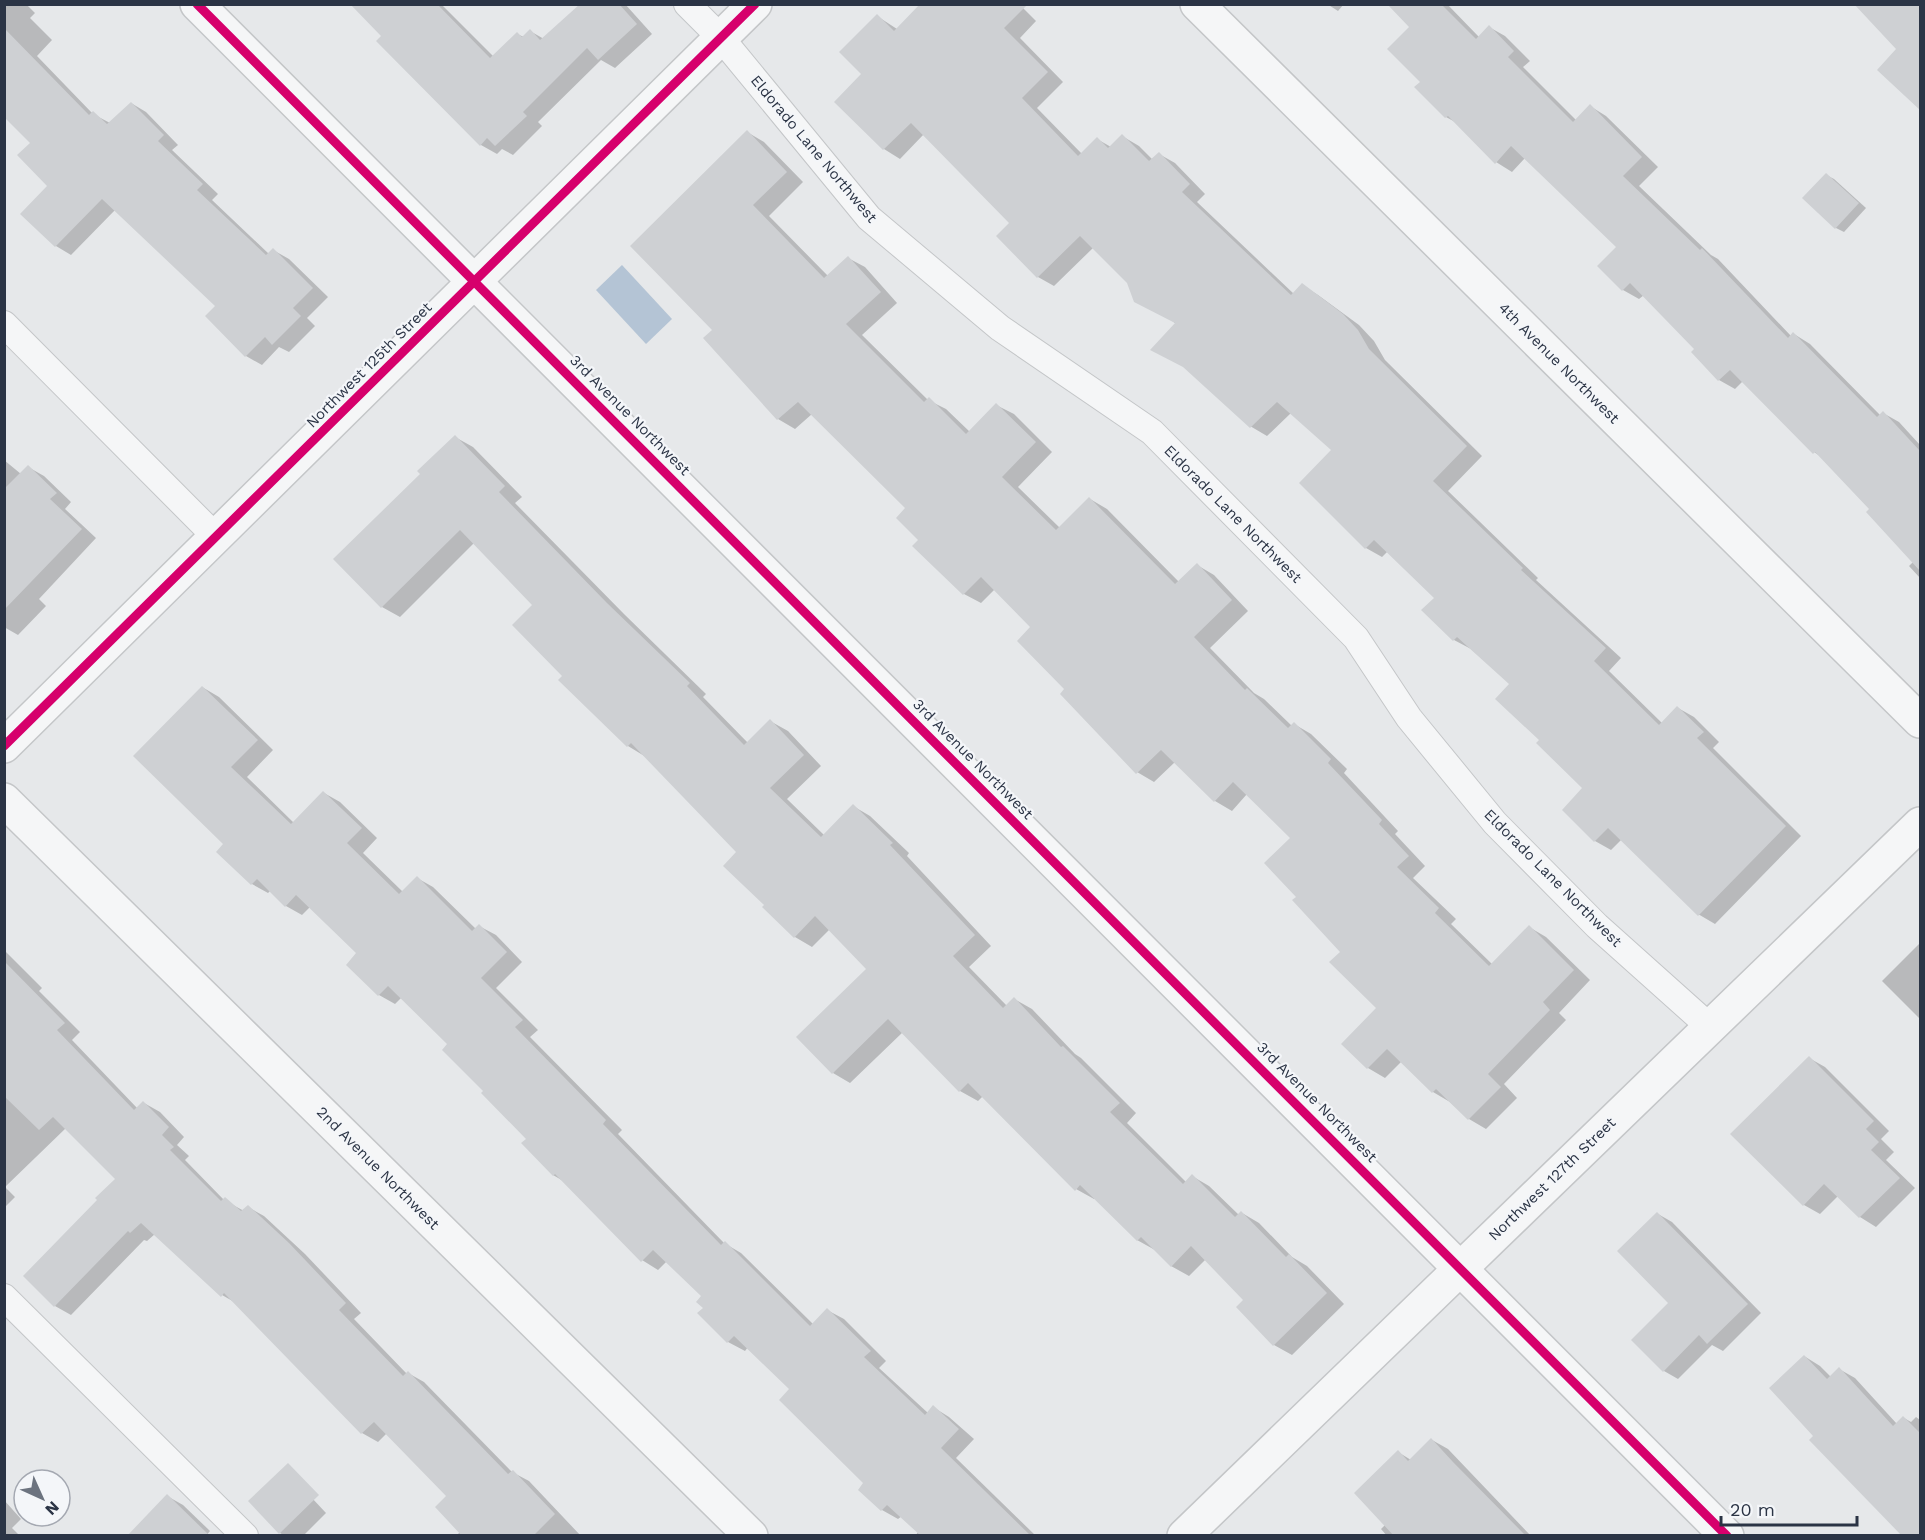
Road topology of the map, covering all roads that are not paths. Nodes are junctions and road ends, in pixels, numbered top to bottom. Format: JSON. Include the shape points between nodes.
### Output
{"nodes":[{"id":1,"x":197,"y":4,"type":"edge"},
{"id":2,"x":687,"y":4,"type":"edge"},
{"id":3,"x":754,"y":4,"type":"edge"},
{"id":4,"x":1197,"y":4,"type":"edge"},
{"id":5,"x":721,"y":38,"type":"junction"},
{"id":6,"x":475,"y":281,"type":"junction"},
{"id":7,"x":4,"y":324,"type":"edge"},
{"id":8,"x":216,"y":537,"type":"junction"},
{"id":9,"x":1920,"y":721,"type":"edge"},
{"id":10,"x":4,"y":746,"type":"edge"},
{"id":11,"x":4,"y":800,"type":"edge"},
{"id":12,"x":1920,"y":824,"type":"edge"},
{"id":13,"x":1711,"y":1028,"type":"junction"},
{"id":14,"x":1460,"y":1267,"type":"junction"},
{"id":15,"x":4,"y":1297,"type":"edge"},
{"id":16,"x":245,"y":1536,"type":"edge"},
{"id":17,"x":751,"y":1536,"type":"edge"},
{"id":18,"x":1184,"y":1536,"type":"edge"},
{"id":19,"x":1727,"y":1536,"type":"edge"}],
"edges":[{"from":1,"to":6,"type":"street","name":"3rd Avenue Northwest"},
{"from":2,"to":5,"type":"lane","name":"Eldorado Lane Northwest"},
{"from":3,"to":5,"type":"street","name":"Northwest 125th Street"},
{"from":4,"to":9,"type":"street","name":"4th Avenue Northwest"},
{"from":5,"to":6,"type":"street","name":"Northwest 125th Street"},
{"from":5,"to":13,"type":"lane","name":"Eldorado Lane Northwest","via":[[869,218],[1000,328],[1152,432],[1356,638],[1408,718],[1495,823],[1597,926]]},
{"from":6,"to":8,"type":"street","name":"Northwest 125th Street"},
{"from":6,"to":14,"type":"street","name":"3rd Avenue Northwest"},
{"from":7,"to":8,"type":"lane"},
{"from":8,"to":10,"type":"street","name":"Northwest 125th Street"},
{"from":11,"to":17,"type":"street","name":"2nd Avenue Northwest"},
{"from":12,"to":13,"type":"street","name":"Northwest 127th Street"},
{"from":13,"to":14,"type":"street","name":"Northwest 127th Street"},
{"from":14,"to":18,"type":"street","name":"Northwest 127th Street"},
{"from":14,"to":19,"type":"street","name":"3rd Avenue Northwest"},
{"from":15,"to":16,"type":"lane"}]}
